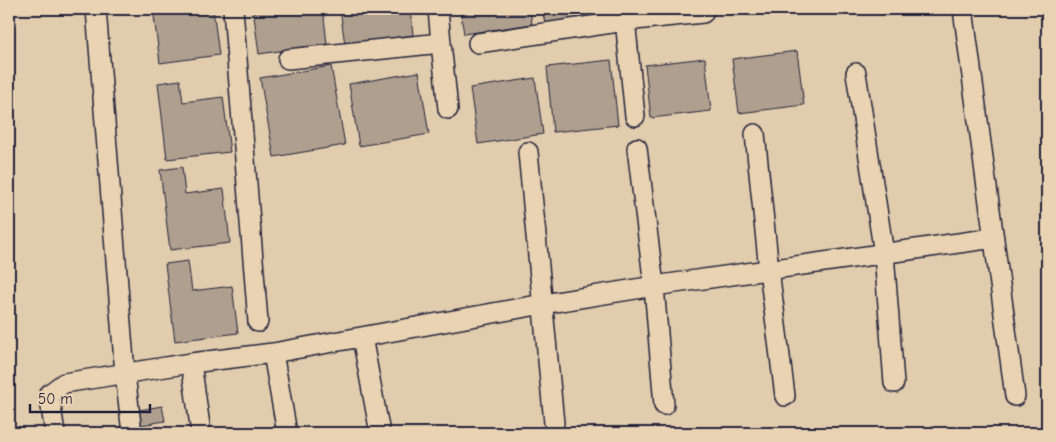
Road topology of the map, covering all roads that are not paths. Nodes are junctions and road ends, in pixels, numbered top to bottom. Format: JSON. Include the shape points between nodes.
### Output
{"nodes":[{"id":1,"x":96,"y":9,"type":"edge"},
{"id":2,"x":233,"y":9,"type":"edge"},
{"id":3,"x":438,"y":9,"type":"edge"},
{"id":4,"x":963,"y":9,"type":"edge"},
{"id":5,"x":703,"y":13,"type":"dead end"},
{"id":6,"x":625,"y":15,"type":"edge"},
{"id":7,"x":441,"y":43,"type":"junction"},
{"id":8,"x":478,"y":43,"type":"dead end"},
{"id":9,"x":288,"y":59,"type":"dead end"},
{"id":10,"x":856,"y":73,"type":"dead end"},
{"id":11,"x":448,"y":109,"type":"dead end"},
{"id":12,"x":635,"y":116,"type":"dead end"},
{"id":13,"x":754,"y":134,"type":"dead end"},
{"id":14,"x":637,"y":148,"type":"dead end"},
{"id":15,"x":528,"y":152,"type":"dead end"},
{"id":16,"x":994,"y":238,"type":"junction"},
{"id":17,"x":884,"y":254,"type":"junction"},
{"id":18,"x":769,"y":270,"type":"junction"},
{"id":19,"x":654,"y":286,"type":"junction"},
{"id":20,"x":543,"y":304,"type":"junction"},
{"id":21,"x":258,"y":322,"type":"dead end"},
{"id":22,"x":362,"y":337,"type":"junction"},
{"id":23,"x":274,"y":353,"type":"junction"},
{"id":24,"x":191,"y":363,"type":"junction"},
{"id":25,"x":125,"y":374,"type":"junction"},
{"id":26,"x":894,"y":383,"type":"dead end"},
{"id":27,"x":785,"y":396,"type":"dead end"},
{"id":28,"x":1015,"y":396,"type":"dead end"},
{"id":29,"x":664,"y":406,"type":"dead end"},
{"id":30,"x":554,"y":423,"type":"dead end"},
{"id":31,"x":55,"y":433,"type":"edge"},
{"id":32,"x":132,"y":433,"type":"edge"},
{"id":33,"x":201,"y":433,"type":"edge"},
{"id":34,"x":287,"y":433,"type":"edge"},
{"id":35,"x":380,"y":433,"type":"edge"}],
"edges":[{"from":1,"to":25,"type":"street"},
{"from":2,"to":21,"type":"street"},
{"from":3,"to":7,"type":"street"},
{"from":4,"to":16,"type":"street"},
{"from":5,"to":6,"type":"street"},
{"from":6,"to":8,"type":"street"},
{"from":6,"to":12,"type":"street"},
{"from":7,"to":9,"type":"street"},
{"from":7,"to":11,"type":"street"},
{"from":10,"to":17,"type":"street"},
{"from":13,"to":18,"type":"street"},
{"from":14,"to":19,"type":"street"},
{"from":15,"to":20,"type":"street"},
{"from":16,"to":17,"type":"street"},
{"from":16,"to":28,"type":"street"},
{"from":17,"to":18,"type":"street"},
{"from":17,"to":26,"type":"street"},
{"from":18,"to":19,"type":"street"},
{"from":18,"to":27,"type":"street"},
{"from":19,"to":20,"type":"street"},
{"from":19,"to":29,"type":"street"},
{"from":20,"to":22,"type":"street"},
{"from":20,"to":30,"type":"street"},
{"from":22,"to":23,"type":"street"},
{"from":22,"to":35,"type":"street"},
{"from":23,"to":24,"type":"street"},
{"from":23,"to":34,"type":"street"},
{"from":24,"to":25,"type":"street"},
{"from":24,"to":33,"type":"street"},
{"from":25,"to":31,"type":"street","via":[[64,383],[49,394]]},
{"from":25,"to":32,"type":"street"}]}
